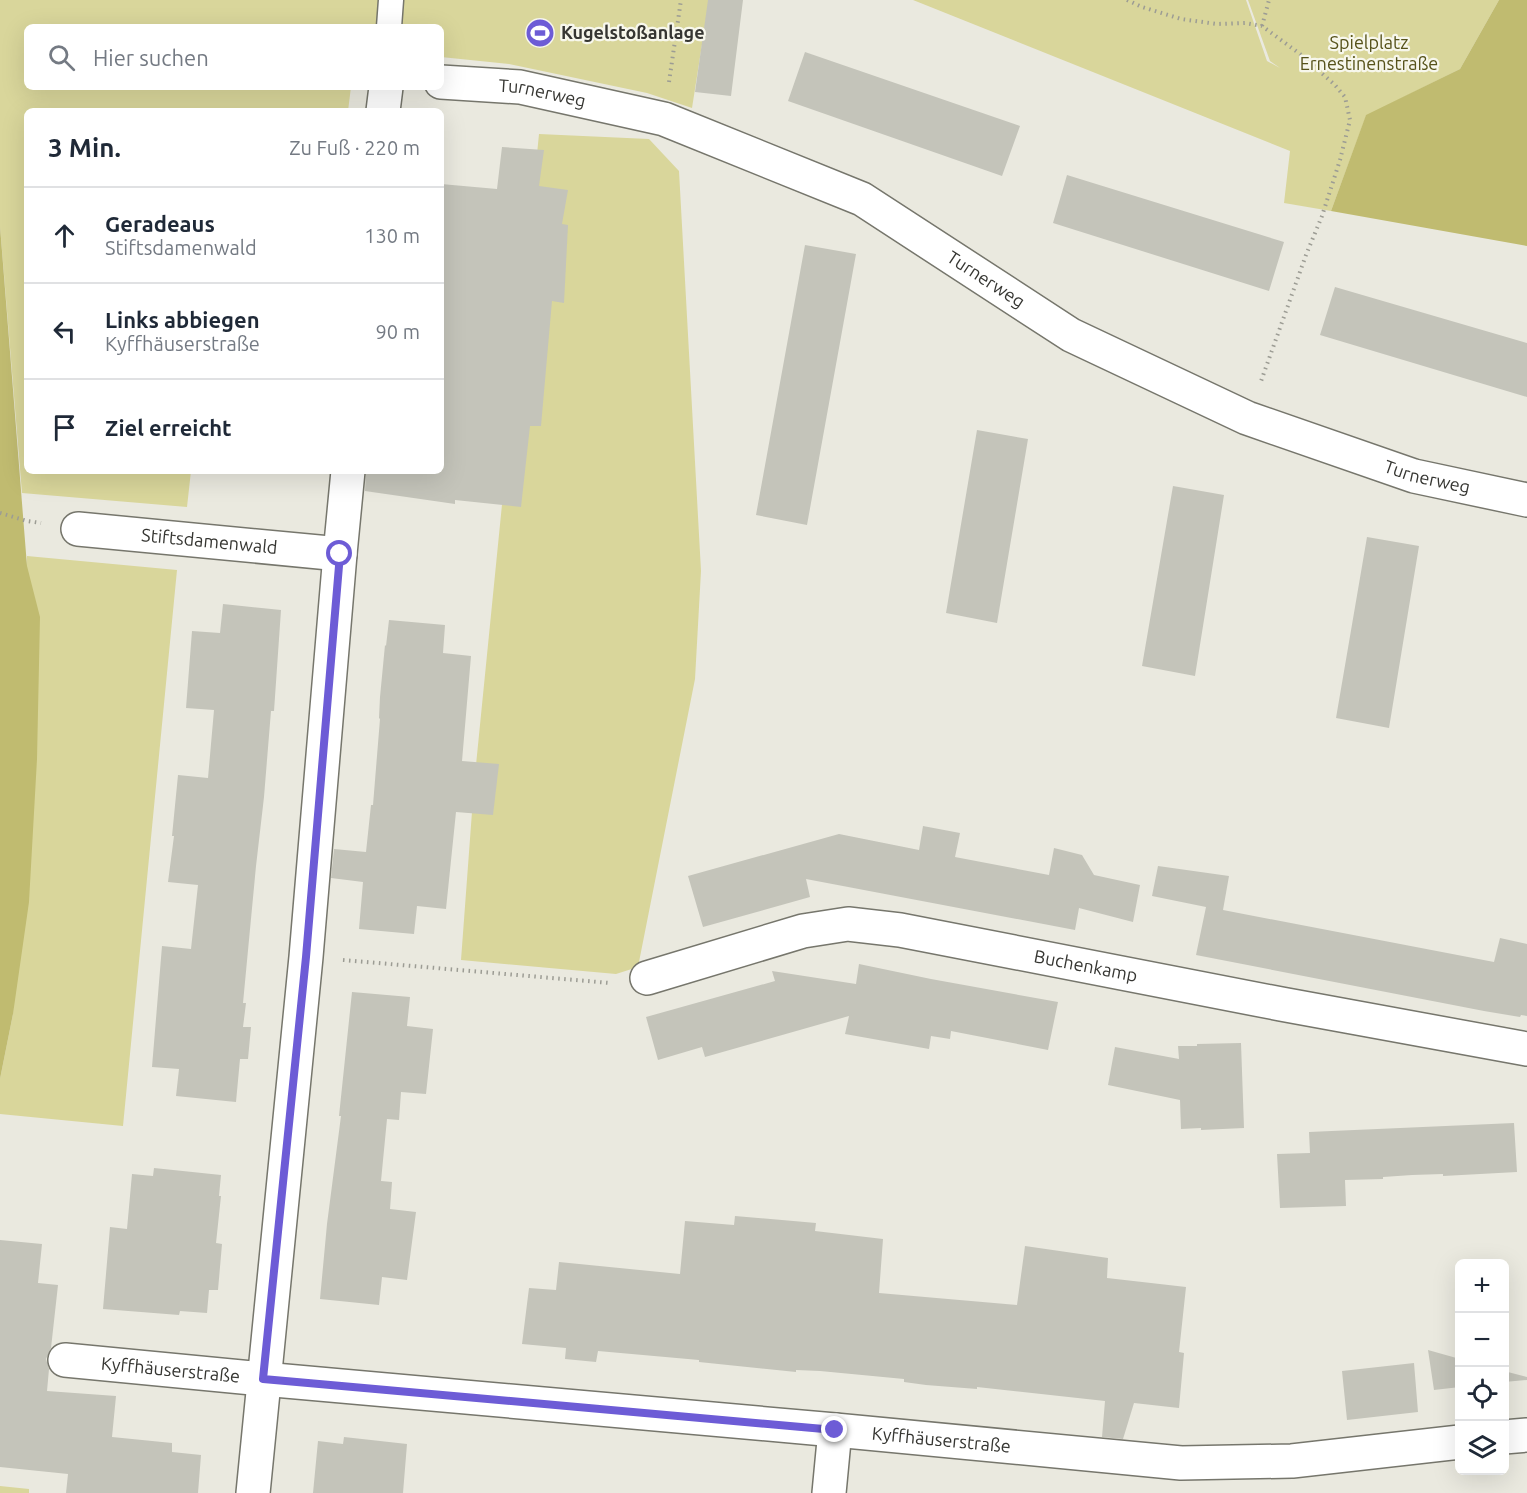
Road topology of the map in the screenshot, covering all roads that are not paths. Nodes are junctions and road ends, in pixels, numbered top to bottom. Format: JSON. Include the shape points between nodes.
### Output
{"nodes":[{"id":1,"x":391,"y":0,"type":"edge"},
{"id":2,"x":389,"y":24,"type":"edge"},
{"id":3,"x":444,"y":82,"type":"edge"},
{"id":4,"x":386,"y":90,"type":"edge"},
{"id":5,"x":383,"y":108,"type":"edge"},
{"id":6,"x":348,"y":474,"type":"edge"},
{"id":7,"x":1527,"y":500,"type":"edge"},
{"id":8,"x":78,"y":529,"type":"dead end"},
{"id":9,"x":340,"y":554,"type":"junction"},
{"id":10,"x":646,"y":978,"type":"road end"},
{"id":11,"x":1527,"y":1049,"type":"edge"},
{"id":12,"x":65,"y":1360,"type":"dead end"},
{"id":13,"x":263,"y":1379,"type":"junction"},
{"id":14,"x":835,"y":1430,"type":"junction"},
{"id":15,"x":1527,"y":1435,"type":"edge"},
{"id":16,"x":1509,"y":1437,"type":"edge"},
{"id":17,"x":1455,"y":1443,"type":"edge"},
{"id":18,"x":253,"y":1493,"type":"edge"},
{"id":19,"x":829,"y":1493,"type":"edge"}],
"edges":[{"from":1,"to":2,"type":"lane"},
{"from":3,"to":7,"type":"street","name":"Turnerweg","via":[[520,87],[664,119],[862,200],[1071,334],[1247,418],[1413,476]]},
{"from":4,"to":5,"type":"street"},
{"from":6,"to":9,"type":"street"},
{"from":8,"to":9,"type":"street","name":"Stiftsdamenwald"},
{"from":9,"to":13,"type":"street","via":[[306,957]]},
{"from":10,"to":11,"type":"street","name":"Buchenkamp","via":[[804,931],[848,924],[900,930]]},
{"from":12,"to":13,"type":"street","name":"Kyffhäuserstraße"},
{"from":13,"to":14,"type":"street","name":"Kyffhäuserstraße"},
{"from":13,"to":18,"type":"street"},
{"from":14,"to":17,"type":"street","name":"Kyffhäuserstraße","via":[[1181,1463],[1292,1461]]},
{"from":14,"to":19,"type":"street"},
{"from":15,"to":16,"type":"street"}]}
